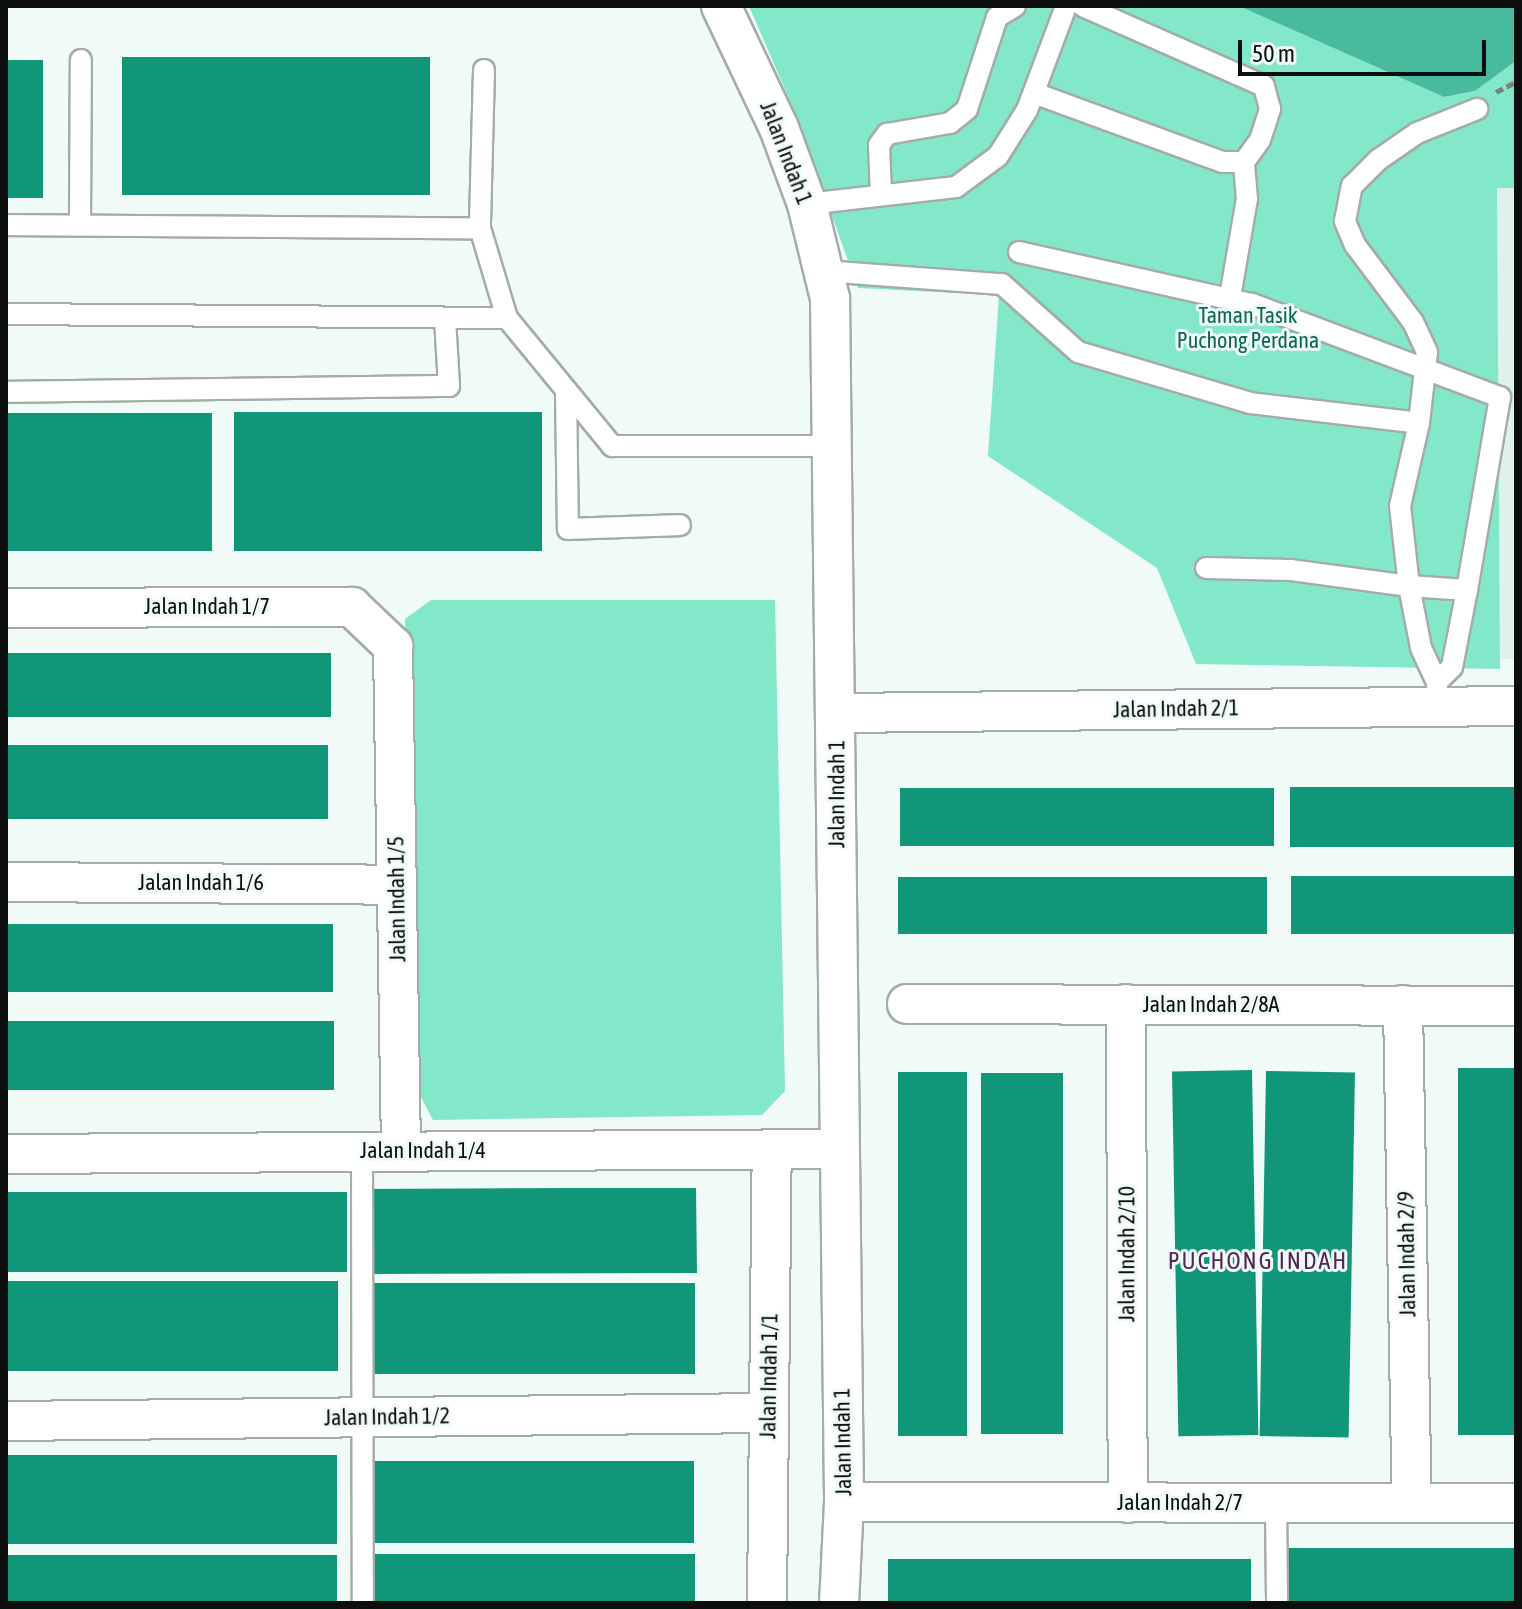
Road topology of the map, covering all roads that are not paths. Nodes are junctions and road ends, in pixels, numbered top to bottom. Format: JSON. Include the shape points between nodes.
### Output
{"nodes":[{"id":1,"x":721,"y":6,"type":"edge"},
{"id":2,"x":1015,"y":6,"type":"edge"},
{"id":3,"x":1066,"y":6,"type":"edge"},
{"id":4,"x":1083,"y":6,"type":"edge"},
{"id":5,"x":81,"y":60,"type":"dead end"},
{"id":6,"x":484,"y":70,"type":"dead end"},
{"id":7,"x":1034,"y":93,"type":"junction"},
{"id":8,"x":1477,"y":109,"type":"dead end"},
{"id":9,"x":1244,"y":162,"type":"junction"},
{"id":10,"x":881,"y":195,"type":"junction"},
{"id":11,"x":807,"y":204,"type":"junction"},
{"id":12,"x":80,"y":224,"type":"junction"},
{"id":13,"x":6,"y":225,"type":"edge"},
{"id":14,"x":480,"y":228,"type":"junction"},
{"id":15,"x":1019,"y":252,"type":"dead end"},
{"id":16,"x":823,"y":271,"type":"junction"},
{"id":17,"x":1230,"y":297,"type":"junction"},
{"id":18,"x":6,"y":314,"type":"edge"},
{"id":19,"x":445,"y":318,"type":"junction"},
{"id":20,"x":507,"y":318,"type":"junction"},
{"id":21,"x":1428,"y":371,"type":"junction"},
{"id":22,"x":6,"y":392,"type":"edge"},
{"id":23,"x":566,"y":392,"type":"junction"},
{"id":24,"x":1419,"y":423,"type":"junction"},
{"id":25,"x":831,"y":446,"type":"junction"},
{"id":26,"x":680,"y":525,"type":"dead end"},
{"id":27,"x":1206,"y":568,"type":"dead end"},
{"id":28,"x":1409,"y":586,"type":"junction"},
{"id":29,"x":1467,"y":590,"type":"junction"},
{"id":30,"x":6,"y":608,"type":"edge"},
{"id":31,"x":393,"y":646,"type":"joint"},
{"id":32,"x":1437,"y":694,"type":"junction"},
{"id":33,"x":1516,"y":706,"type":"edge"},
{"id":34,"x":837,"y":713,"type":"junction"},
{"id":35,"x":6,"y":882,"type":"edge"},
{"id":36,"x":397,"y":885,"type":"junction"},
{"id":37,"x":907,"y":1004,"type":"dead end"},
{"id":38,"x":1126,"y":1004,"type":"junction"},
{"id":39,"x":1403,"y":1005,"type":"junction"},
{"id":40,"x":1516,"y":1006,"type":"edge"},
{"id":41,"x":772,"y":1149,"type":"junction"},
{"id":42,"x":839,"y":1149,"type":"junction"},
{"id":43,"x":362,"y":1151,"type":"junction"},
{"id":44,"x":401,"y":1151,"type":"junction"},
{"id":45,"x":6,"y":1154,"type":"edge"},
{"id":46,"x":769,"y":1413,"type":"junction"},
{"id":47,"x":363,"y":1417,"type":"junction"},
{"id":48,"x":6,"y":1421,"type":"edge"},
{"id":49,"x":844,"y":1502,"type":"junction"},
{"id":50,"x":1128,"y":1503,"type":"junction"},
{"id":51,"x":1276,"y":1503,"type":"junction"},
{"id":52,"x":1412,"y":1503,"type":"junction"},
{"id":53,"x":1516,"y":1503,"type":"edge"},
{"id":54,"x":363,"y":1603,"type":"edge"},
{"id":55,"x":767,"y":1603,"type":"edge"},
{"id":56,"x":839,"y":1603,"type":"edge"},
{"id":57,"x":1277,"y":1603,"type":"edge"}],
"edges":[{"from":1,"to":11,"type":"street","name":"Jalan Indah 1","via":[[779,128]]},
{"from":2,"to":10,"type":"lane","via":[[997,17],[967,109],[950,123],[887,134],[879,145]]},
{"from":3,"to":7,"type":"lane"},
{"from":4,"to":9,"type":"lane","via":[[1264,86],[1270,109],[1260,140]]},
{"from":5,"to":12,"type":"lane"},
{"from":6,"to":14,"type":"lane"},
{"from":7,"to":9,"type":"lane","via":[[1223,162]]},
{"from":7,"to":10,"type":"lane","via":[[998,156],[956,187]]},
{"from":8,"to":21,"type":"lane","via":[[1417,133],[1378,160],[1352,186],[1345,221],[1355,245],[1413,322],[1427,352]]},
{"from":9,"to":17,"type":"lane","via":[[1247,199]]},
{"from":10,"to":11,"type":"lane"},
{"from":11,"to":16,"type":"street","name":"Jalan Indah 1"},
{"from":12,"to":13,"type":"lane"},
{"from":12,"to":14,"type":"lane"},
{"from":14,"to":20,"type":"lane"},
{"from":15,"to":17,"type":"lane"},
{"from":16,"to":24,"type":"lane","via":[[1002,284],[1078,352],[1250,403]]},
{"from":16,"to":25,"type":"street","name":"Jalan Indah 1","via":[[830,298]]},
{"from":17,"to":21,"type":"lane"},
{"from":18,"to":19,"type":"lane"},
{"from":19,"to":20,"type":"lane"},
{"from":19,"to":22,"type":"lane","via":[[449,386]]},
{"from":20,"to":23,"type":"lane"},
{"from":21,"to":24,"type":"lane"},
{"from":21,"to":29,"type":"lane","via":[[1500,397]]},
{"from":23,"to":25,"type":"lane","via":[[612,446]]},
{"from":23,"to":26,"type":"lane","via":[[568,529]]},
{"from":24,"to":28,"type":"lane","via":[[1400,506]]},
{"from":25,"to":34,"type":"street","name":"Jalan Indah 1"},
{"from":27,"to":28,"type":"lane","via":[[1290,570]]},
{"from":28,"to":29,"type":"lane"},
{"from":28,"to":32,"type":"lane"},
{"from":29,"to":32,"type":"lane","via":[[1452,667]]},
{"from":30,"to":31,"type":"street","name":"Jalan Indah 1/7","via":[[352,607]]},
{"from":31,"to":36,"type":"street","name":"Jalan Indah 1/5"},
{"from":32,"to":33,"type":"street","name":"Jalan Indah 2/1"},
{"from":32,"to":34,"type":"street","name":"Jalan Indah 2/1"},
{"from":34,"to":42,"type":"street","name":"Jalan Indah 1"},
{"from":35,"to":36,"type":"street","name":"Jalan Indah 1/6"},
{"from":36,"to":44,"type":"street","name":"Jalan Indah 1/5"},
{"from":37,"to":38,"type":"street","name":"Jalan Indah 2/8A"},
{"from":38,"to":39,"type":"street","name":"Jalan Indah 2/8A"},
{"from":38,"to":50,"type":"street","name":"Jalan Indah 2/10"},
{"from":39,"to":40,"type":"street","name":"Jalan Indah 2/8A"},
{"from":39,"to":52,"type":"street","name":"Jalan Indah 2/9"},
{"from":41,"to":42,"type":"street","name":"Jalan Indah 1/4"},
{"from":41,"to":44,"type":"street","name":"Jalan Indah 1/4"},
{"from":41,"to":46,"type":"street","name":"Jalan Indah 1/1"},
{"from":42,"to":49,"type":"street","name":"Jalan Indah 1"},
{"from":43,"to":44,"type":"street","name":"Jalan Indah 1/4"},
{"from":43,"to":45,"type":"street","name":"Jalan Indah 1/4"},
{"from":43,"to":47,"type":"lane"},
{"from":46,"to":47,"type":"street","name":"Jalan Indah 1/2"},
{"from":46,"to":55,"type":"street","name":"Jalan Indah 1/1"},
{"from":47,"to":48,"type":"street","name":"Jalan Indah 1/2"},
{"from":47,"to":54,"type":"lane"},
{"from":49,"to":50,"type":"street","name":"Jalan Indah 2/7"},
{"from":49,"to":56,"type":"street","name":"Jalan Indah 1"},
{"from":50,"to":51,"type":"street","name":"Jalan Indah 2/7"},
{"from":51,"to":52,"type":"street","name":"Jalan Indah 2/7"},
{"from":51,"to":57,"type":"lane"},
{"from":52,"to":53,"type":"street","name":"Jalan Indah 2/7"}]}
